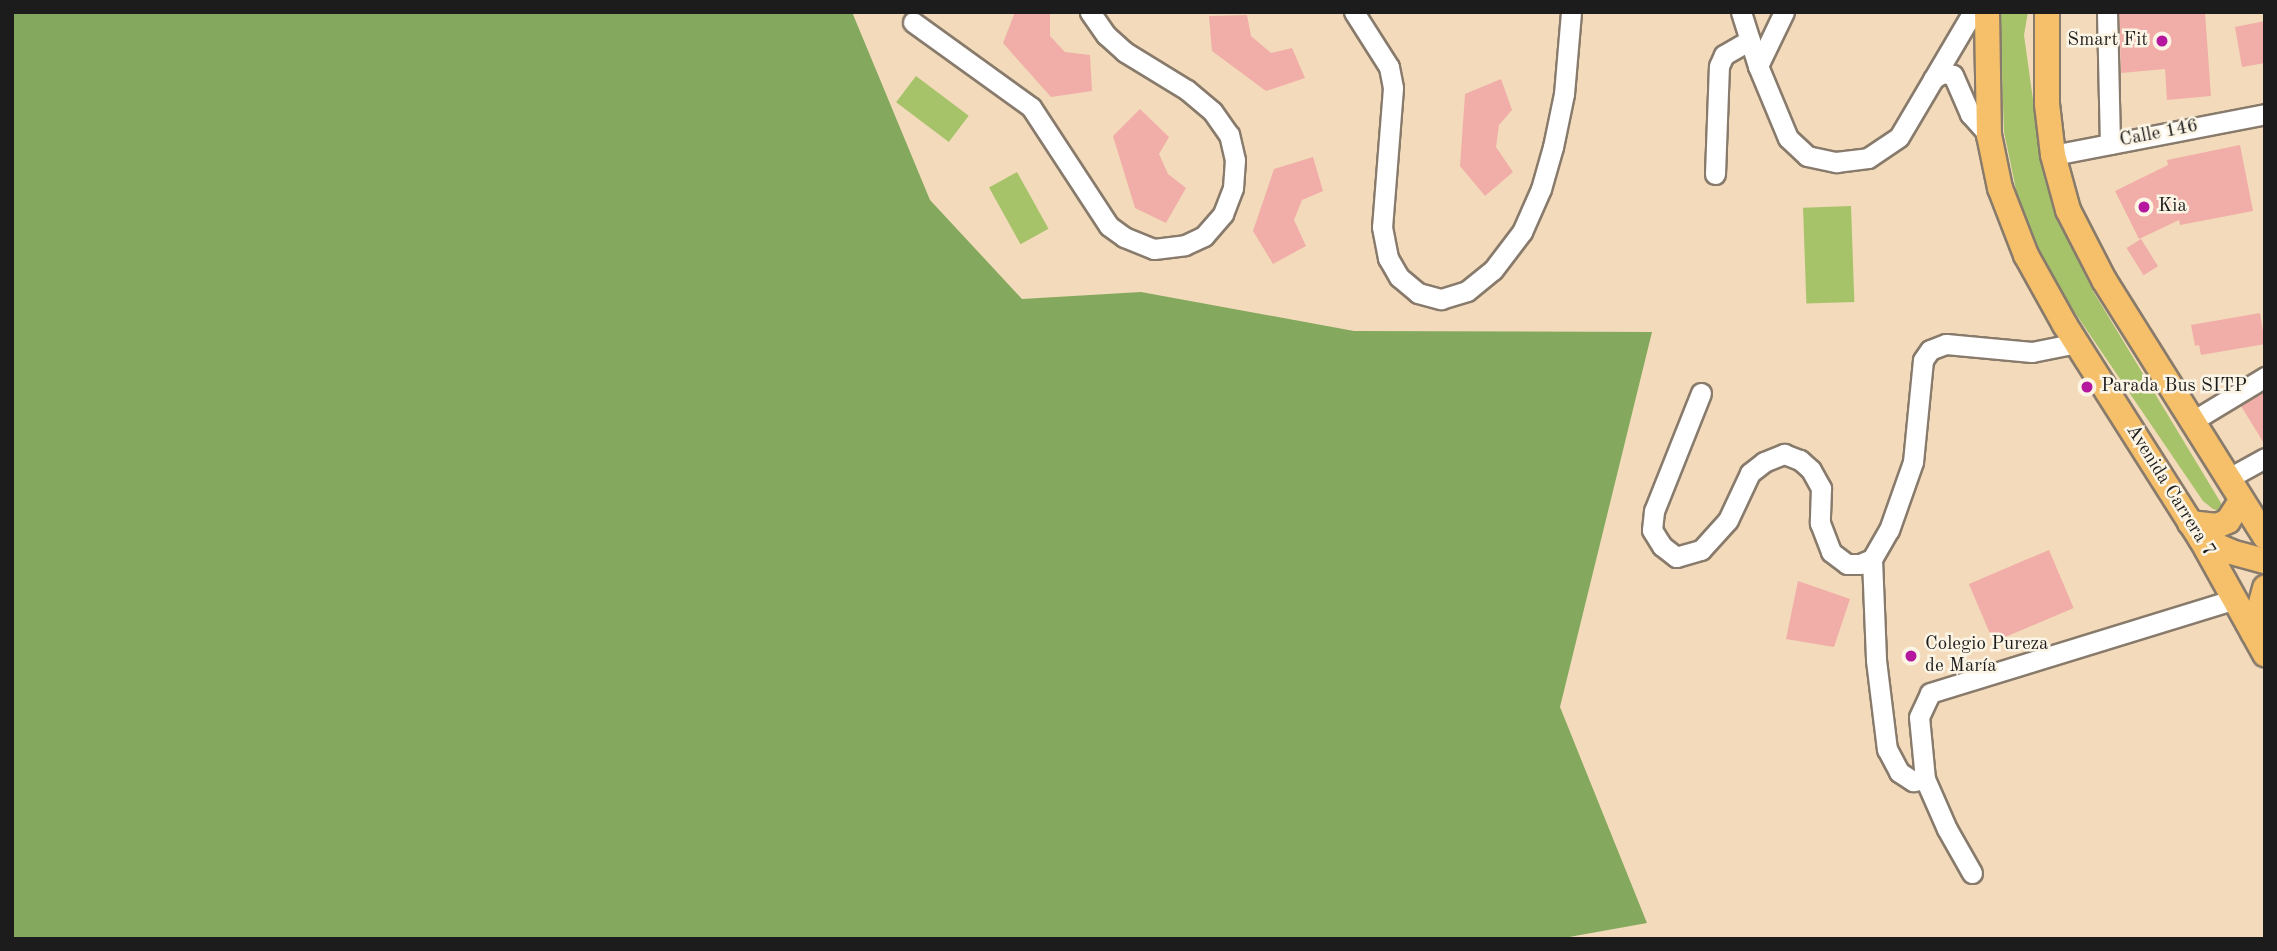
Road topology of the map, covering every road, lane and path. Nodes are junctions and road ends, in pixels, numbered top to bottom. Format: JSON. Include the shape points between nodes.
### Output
{"nodes":[{"id":1,"x":1354,"y":12,"type":"edge"},
{"id":2,"x":1571,"y":12,"type":"edge"},
{"id":3,"x":1741,"y":12,"type":"edge"},
{"id":4,"x":1973,"y":12,"type":"edge"},
{"id":5,"x":1987,"y":12,"type":"edge"},
{"id":6,"x":2047,"y":12,"type":"edge"},
{"id":7,"x":2107,"y":12,"type":"edge"},
{"id":8,"x":1089,"y":13,"type":"edge"},
{"id":9,"x":1782,"y":13,"type":"edge"},
{"id":10,"x":913,"y":22,"type":"dead end"},
{"id":11,"x":1750,"y":40,"type":"junction"},
{"id":12,"x":1758,"y":66,"type":"junction"},
{"id":13,"x":1933,"y":79,"type":"junction"},
{"id":14,"x":2265,"y":114,"type":"edge"},
{"id":15,"x":1989,"y":135,"type":"junction"},
{"id":16,"x":2110,"y":144,"type":"junction"},
{"id":17,"x":2053,"y":155,"type":"junction"},
{"id":18,"x":1715,"y":174,"type":"dead end"},
{"id":19,"x":2077,"y":343,"type":"junction"},
{"id":20,"x":2265,"y":377,"type":"edge"},
{"id":21,"x":1701,"y":393,"type":"dead end"},
{"id":22,"x":2191,"y":422,"type":"junction"},
{"id":23,"x":2265,"y":458,"type":"edge"},
{"id":24,"x":2227,"y":479,"type":"junction"},
{"id":25,"x":2241,"y":501,"type":"junction"},
{"id":26,"x":2196,"y":531,"type":"junction"},
{"id":27,"x":2264,"y":534,"type":"edge"},
{"id":28,"x":1872,"y":559,"type":"junction"},
{"id":29,"x":2265,"y":561,"type":"edge"},
{"id":30,"x":2265,"y":588,"type":"edge"},
{"id":31,"x":2235,"y":599,"type":"junction"},
{"id":32,"x":2253,"y":632,"type":"junction"},
{"id":33,"x":2265,"y":654,"type":"edge"},
{"id":34,"x":1925,"y":779,"type":"junction"},
{"id":35,"x":1972,"y":873,"type":"dead end"}],
"edges":[{"from":1,"to":2,"type":"street","via":[[1390,66],[1393,88],[1382,227],[1388,258],[1399,277],[1418,293],[1441,299],[1467,291],[1493,270],[1532,211],[1564,94]]},
{"from":3,"to":11,"type":"street"},
{"from":4,"to":13,"type":"street"},
{"from":5,"to":15,"type":"main road","name":"Avenida Carrera 7"},
{"from":6,"to":17,"type":"main road","via":[[2046,82]]},
{"from":7,"to":16,"type":"street"},
{"from":8,"to":10,"type":"street","via":[[1125,52],[1196,97],[1229,135],[1235,160],[1233,188],[1223,214],[1204,236],[1185,246],[1154,249],[1109,226],[1031,107]]},
{"from":9,"to":12,"type":"street"},
{"from":11,"to":12,"type":"street"},
{"from":11,"to":18,"type":"street","via":[[1724,55],[1719,66]]},
{"from":12,"to":13,"type":"street","via":[[1788,138],[1807,156],[1836,162],[1868,158],[1885,149],[1899,137]]},
{"from":13,"to":15,"type":"street","via":[[1942,73],[1953,75],[1970,114]]},
{"from":14,"to":16,"type":"street","name":"Calle 146"},
{"from":15,"to":19,"type":"main road","name":"Avenida Carrera 7","via":[[2000,188],[2017,233]]},
{"from":16,"to":17,"type":"street","name":"Calle 146"},
{"from":17,"to":22,"type":"main road","via":[[2068,210],[2084,244]]},
{"from":19,"to":26,"type":"main road","name":"Avenida Carrera 7"},
{"from":19,"to":28,"type":"street","via":[[2032,352],[1946,344],[1930,350],[1923,360],[1913,462],[1889,530]]},
{"from":20,"to":22,"type":"street"},
{"from":21,"to":28,"type":"street","via":[[1654,511],[1652,530],[1662,546],[1676,557],[1701,550],[1728,520],[1751,473],[1784,454],[1811,470],[1821,488],[1824,541],[1837,559],[1847,564]]},
{"from":22,"to":24,"type":"main road"},
{"from":23,"to":24,"type":"street"},
{"from":24,"to":25,"type":"main road"},
{"from":25,"to":26,"type":"main road","via":[[2228,521]]},
{"from":25,"to":27,"type":"main road"},
{"from":26,"to":29,"type":"main road","via":[[2231,552]]},
{"from":26,"to":31,"type":"main road","name":"Avenida Carrera 7"},
{"from":28,"to":34,"type":"street","via":[[1876,660],[1887,750],[1899,772],[1913,781]]},
{"from":30,"to":32,"type":"main road"},
{"from":31,"to":32,"type":"main road","name":"Avenida Carrera 7"},
{"from":31,"to":34,"type":"street","via":[[1930,693],[1919,717]]},
{"from":32,"to":33,"type":"main road","name":"Avenida Carrera 7"},
{"from":34,"to":35,"type":"street"}]}
